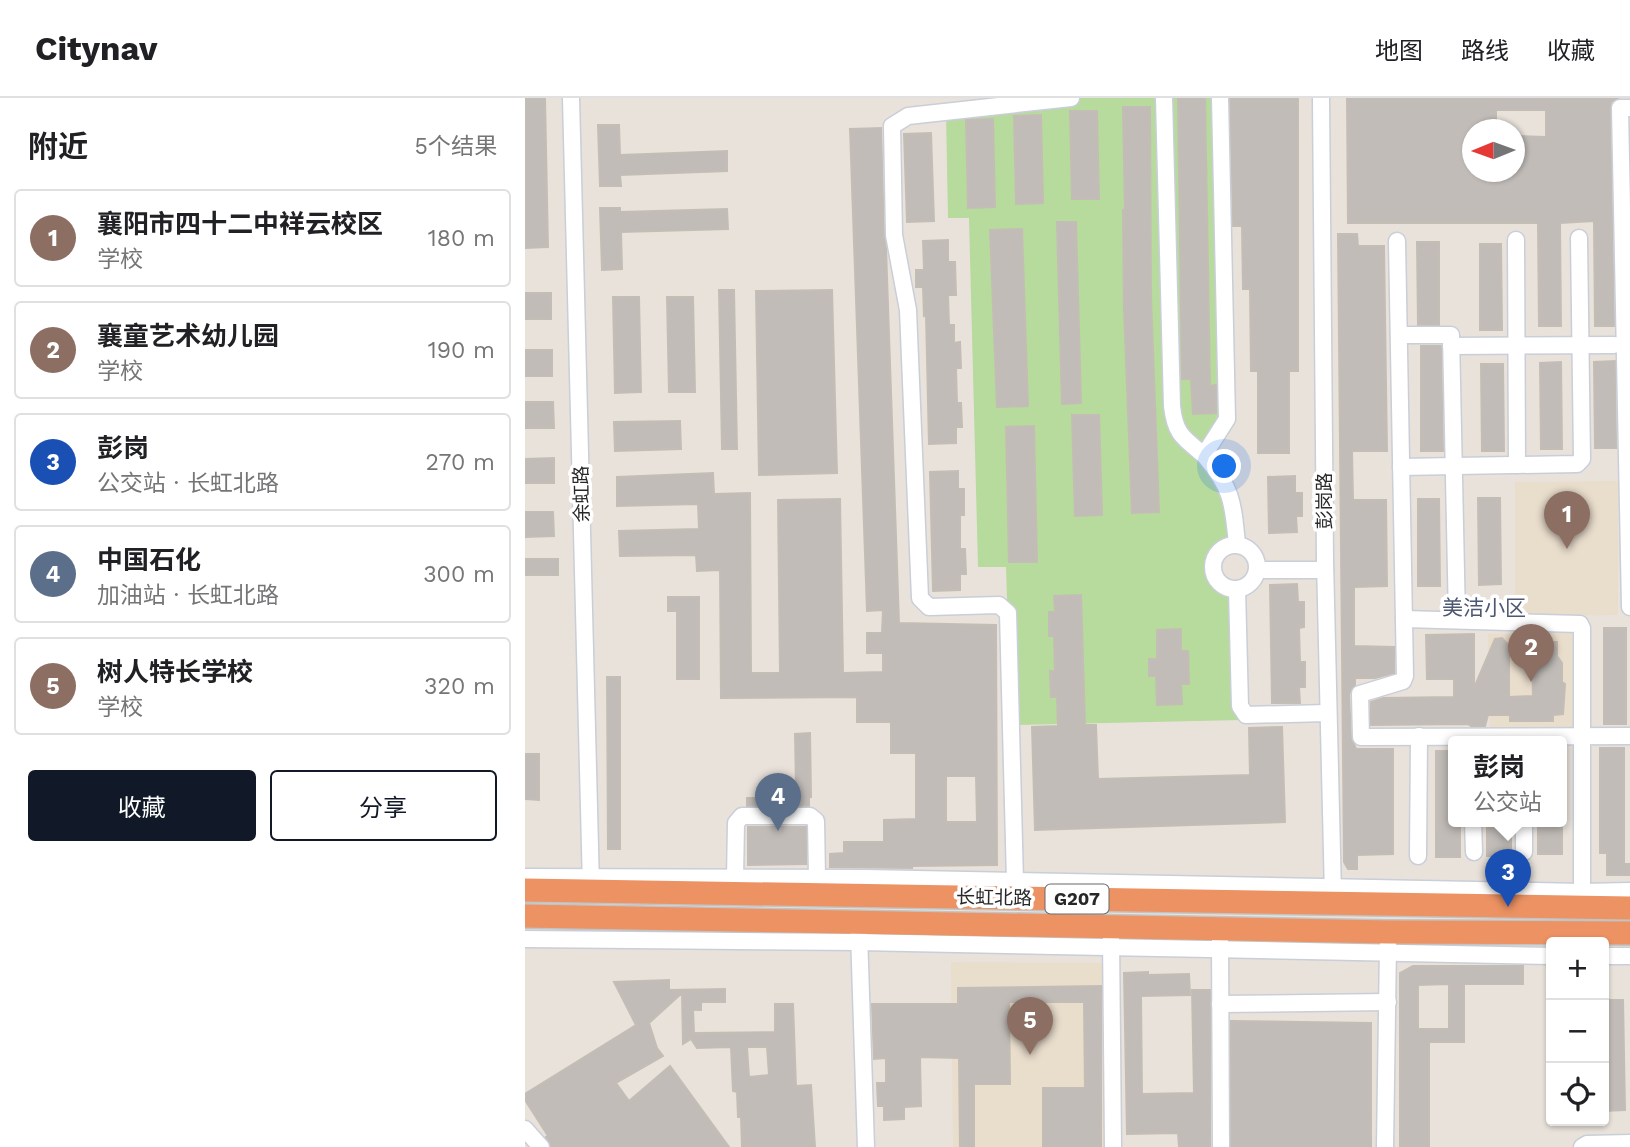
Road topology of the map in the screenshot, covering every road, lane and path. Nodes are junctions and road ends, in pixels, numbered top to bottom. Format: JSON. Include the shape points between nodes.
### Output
{"nodes":[{"id":1,"x":572,"y":98,"type":"edge"},
{"id":2,"x":1071,"y":98,"type":"edge"},
{"id":3,"x":1164,"y":98,"type":"edge"},
{"id":4,"x":1220,"y":98,"type":"edge"},
{"id":5,"x":1321,"y":98,"type":"edge"},
{"id":6,"x":1630,"y":107,"type":"edge"},
{"id":7,"x":1580,"y":239,"type":"dead end"},
{"id":8,"x":1516,"y":240,"type":"dead end"},
{"id":9,"x":1397,"y":241,"type":"dead end"},
{"id":10,"x":1399,"y":335,"type":"junction"},
{"id":11,"x":1517,"y":345,"type":"junction"},
{"id":12,"x":1580,"y":345,"type":"junction"},
{"id":13,"x":1614,"y":345,"type":"dead end"},
{"id":14,"x":1451,"y":346,"type":"junction"},
{"id":15,"x":1204,"y":455,"type":"junction"},
{"id":16,"x":1517,"y":465,"type":"junction"},
{"id":17,"x":1454,"y":466,"type":"junction"},
{"id":18,"x":1401,"y":467,"type":"junction"},
{"id":19,"x":1237,"y":544,"type":"junction"},
{"id":20,"x":1257,"y":566,"type":"junction"},
{"id":21,"x":1325,"y":567,"type":"junction"},
{"id":22,"x":1237,"y":589,"type":"junction"},
{"id":23,"x":1630,"y":607,"type":"edge"},
{"id":24,"x":1405,"y":619,"type":"junction"},
{"id":25,"x":1457,"y":620,"type":"junction"},
{"id":26,"x":1328,"y":713,"type":"junction"},
{"id":27,"x":1582,"y":735,"type":"junction"},
{"id":28,"x":1419,"y":736,"type":"junction"},
{"id":29,"x":1563,"y":736,"type":"edge"},
{"id":30,"x":1630,"y":736,"type":"edge"},
{"id":31,"x":1448,"y":737,"type":"edge"},
{"id":32,"x":1473,"y":827,"type":"edge"},
{"id":33,"x":1524,"y":827,"type":"edge"},
{"id":34,"x":1474,"y":852,"type":"dead end"},
{"id":35,"x":1524,"y":852,"type":"dead end"},
{"id":36,"x":1419,"y":856,"type":"dead end"},
{"id":37,"x":525,"y":877,"type":"edge"},
{"id":38,"x":735,"y":878,"type":"junction"},
{"id":39,"x":817,"y":878,"type":"junction"},
{"id":40,"x":1015,"y":881,"type":"junction"},
{"id":41,"x":591,"y":883,"type":"junction"},
{"id":42,"x":525,"y":890,"type":"edge"},
{"id":43,"x":1630,"y":891,"type":"edge"},
{"id":44,"x":1582,"y":892,"type":"junction"},
{"id":45,"x":1333,"y":895,"type":"junction"},
{"id":46,"x":1630,"y":908,"type":"edge"},
{"id":47,"x":525,"y":916,"type":"edge"},
{"id":48,"x":859,"y":932,"type":"junction"},
{"id":49,"x":1630,"y":933,"type":"edge"},
{"id":50,"x":1111,"y":936,"type":"junction"},
{"id":51,"x":525,"y":939,"type":"edge"},
{"id":52,"x":1220,"y":939,"type":"junction"},
{"id":53,"x":1388,"y":943,"type":"junction"},
{"id":54,"x":1546,"y":956,"type":"edge"},
{"id":55,"x":1609,"y":956,"type":"edge"},
{"id":56,"x":1630,"y":956,"type":"edge"},
{"id":57,"x":1388,"y":1002,"type":"junction"},
{"id":58,"x":1220,"y":1004,"type":"junction"},
{"id":59,"x":525,"y":1129,"type":"edge"},
{"id":60,"x":1630,"y":1143,"type":"edge"},
{"id":61,"x":541,"y":1147,"type":"edge"},
{"id":62,"x":866,"y":1147,"type":"edge"},
{"id":63,"x":1113,"y":1147,"type":"edge"},
{"id":64,"x":1220,"y":1147,"type":"edge"},
{"id":65,"x":1385,"y":1147,"type":"edge"},
{"id":66,"x":1582,"y":1147,"type":"edge"}],
"edges":[{"from":1,"to":41,"type":"street","name":"余虹路"},
{"from":2,"to":40,"type":"street","via":[[908,117],[892,126],[894,235],[908,310],[920,598],[929,607],[999,605],[1008,613]]},
{"from":3,"to":15,"type":"street","via":[[1174,424],[1181,437]]},
{"from":4,"to":15,"type":"street","via":[[1227,419]]},
{"from":5,"to":21,"type":"street","name":"彭岗路"},
{"from":6,"to":23,"type":"street","via":[[1620,107]]},
{"from":7,"to":12,"type":"street"},
{"from":8,"to":11,"type":"street"},
{"from":9,"to":10,"type":"street"},
{"from":10,"to":14,"type":"street","via":[[1451,335]]},
{"from":10,"to":18,"type":"street"},
{"from":11,"to":12,"type":"street"},
{"from":11,"to":14,"type":"street"},
{"from":11,"to":16,"type":"street"},
{"from":12,"to":13,"type":"street"},
{"from":12,"to":16,"type":"street","via":[[1582,459],[1577,464]]},
{"from":14,"to":17,"type":"street"},
{"from":15,"to":19,"type":"street","via":[[1227,486],[1234,505]]},
{"from":16,"to":17,"type":"street"},
{"from":17,"to":18,"type":"street"},
{"from":17,"to":25,"type":"street"},
{"from":18,"to":24,"type":"street"},
{"from":19,"to":20,"type":"street","via":[[1250,550]]},
{"from":19,"to":22,"type":"street","via":[[1217,553],[1213,567],[1223,585]]},
{"from":20,"to":21,"type":"street"},
{"from":20,"to":22,"type":"street","via":[[1250,583]]},
{"from":21,"to":26,"type":"street","name":"彭岗路"},
{"from":22,"to":26,"type":"street","via":[[1240,706],[1245,715]]},
{"from":24,"to":25,"type":"street"},
{"from":24,"to":28,"type":"street","via":[[1405,676],[1403,681],[1360,694],[1361,737]]},
{"from":25,"to":27,"type":"street","via":[[1580,624]]},
{"from":26,"to":45,"type":"street","name":"彭岗路"},
{"from":27,"to":29,"type":"street"},
{"from":27,"to":30,"type":"street"},
{"from":27,"to":44,"type":"street"},
{"from":28,"to":31,"type":"street"},
{"from":28,"to":36,"type":"street"},
{"from":32,"to":34,"type":"street"},
{"from":33,"to":35,"type":"street"},
{"from":37,"to":41,"type":"street"},
{"from":38,"to":39,"type":"street"},
{"from":38,"to":39,"type":"street","via":[[736,823],[741,816],[810,816],[816,821]]},
{"from":38,"to":41,"type":"street"},
{"from":39,"to":40,"type":"street"},
{"from":40,"to":45,"type":"street"},
{"from":41,"to":42,"type":"highway","name":"长虹北路","number":"G207"},
{"from":41,"to":45,"type":"highway","name":"长虹北路","number":"G207"},
{"from":43,"to":44,"type":"street"},
{"from":44,"to":45,"type":"street"},
{"from":45,"to":46,"type":"highway","name":"长虹北路","number":"G207"},
{"from":47,"to":48,"type":"highway","name":"长虹北路","number":"G207"},
{"from":48,"to":50,"type":"highway","name":"长虹北路","number":"G207"},
{"from":48,"to":51,"type":"street"},
{"from":48,"to":62,"type":"street"},
{"from":49,"to":53,"type":"highway","name":"长虹北路","number":"G207"},
{"from":50,"to":52,"type":"highway","name":"长虹北路","number":"G207"},
{"from":50,"to":63,"type":"street"},
{"from":52,"to":53,"type":"highway","name":"长虹北路","number":"G207"},
{"from":52,"to":58,"type":"street"},
{"from":53,"to":54,"type":"street"},
{"from":53,"to":57,"type":"street"},
{"from":55,"to":56,"type":"street"},
{"from":57,"to":58,"type":"street"},
{"from":57,"to":65,"type":"street"},
{"from":58,"to":64,"type":"street"},
{"from":59,"to":61,"type":"street"},
{"from":60,"to":66,"type":"street"}]}
